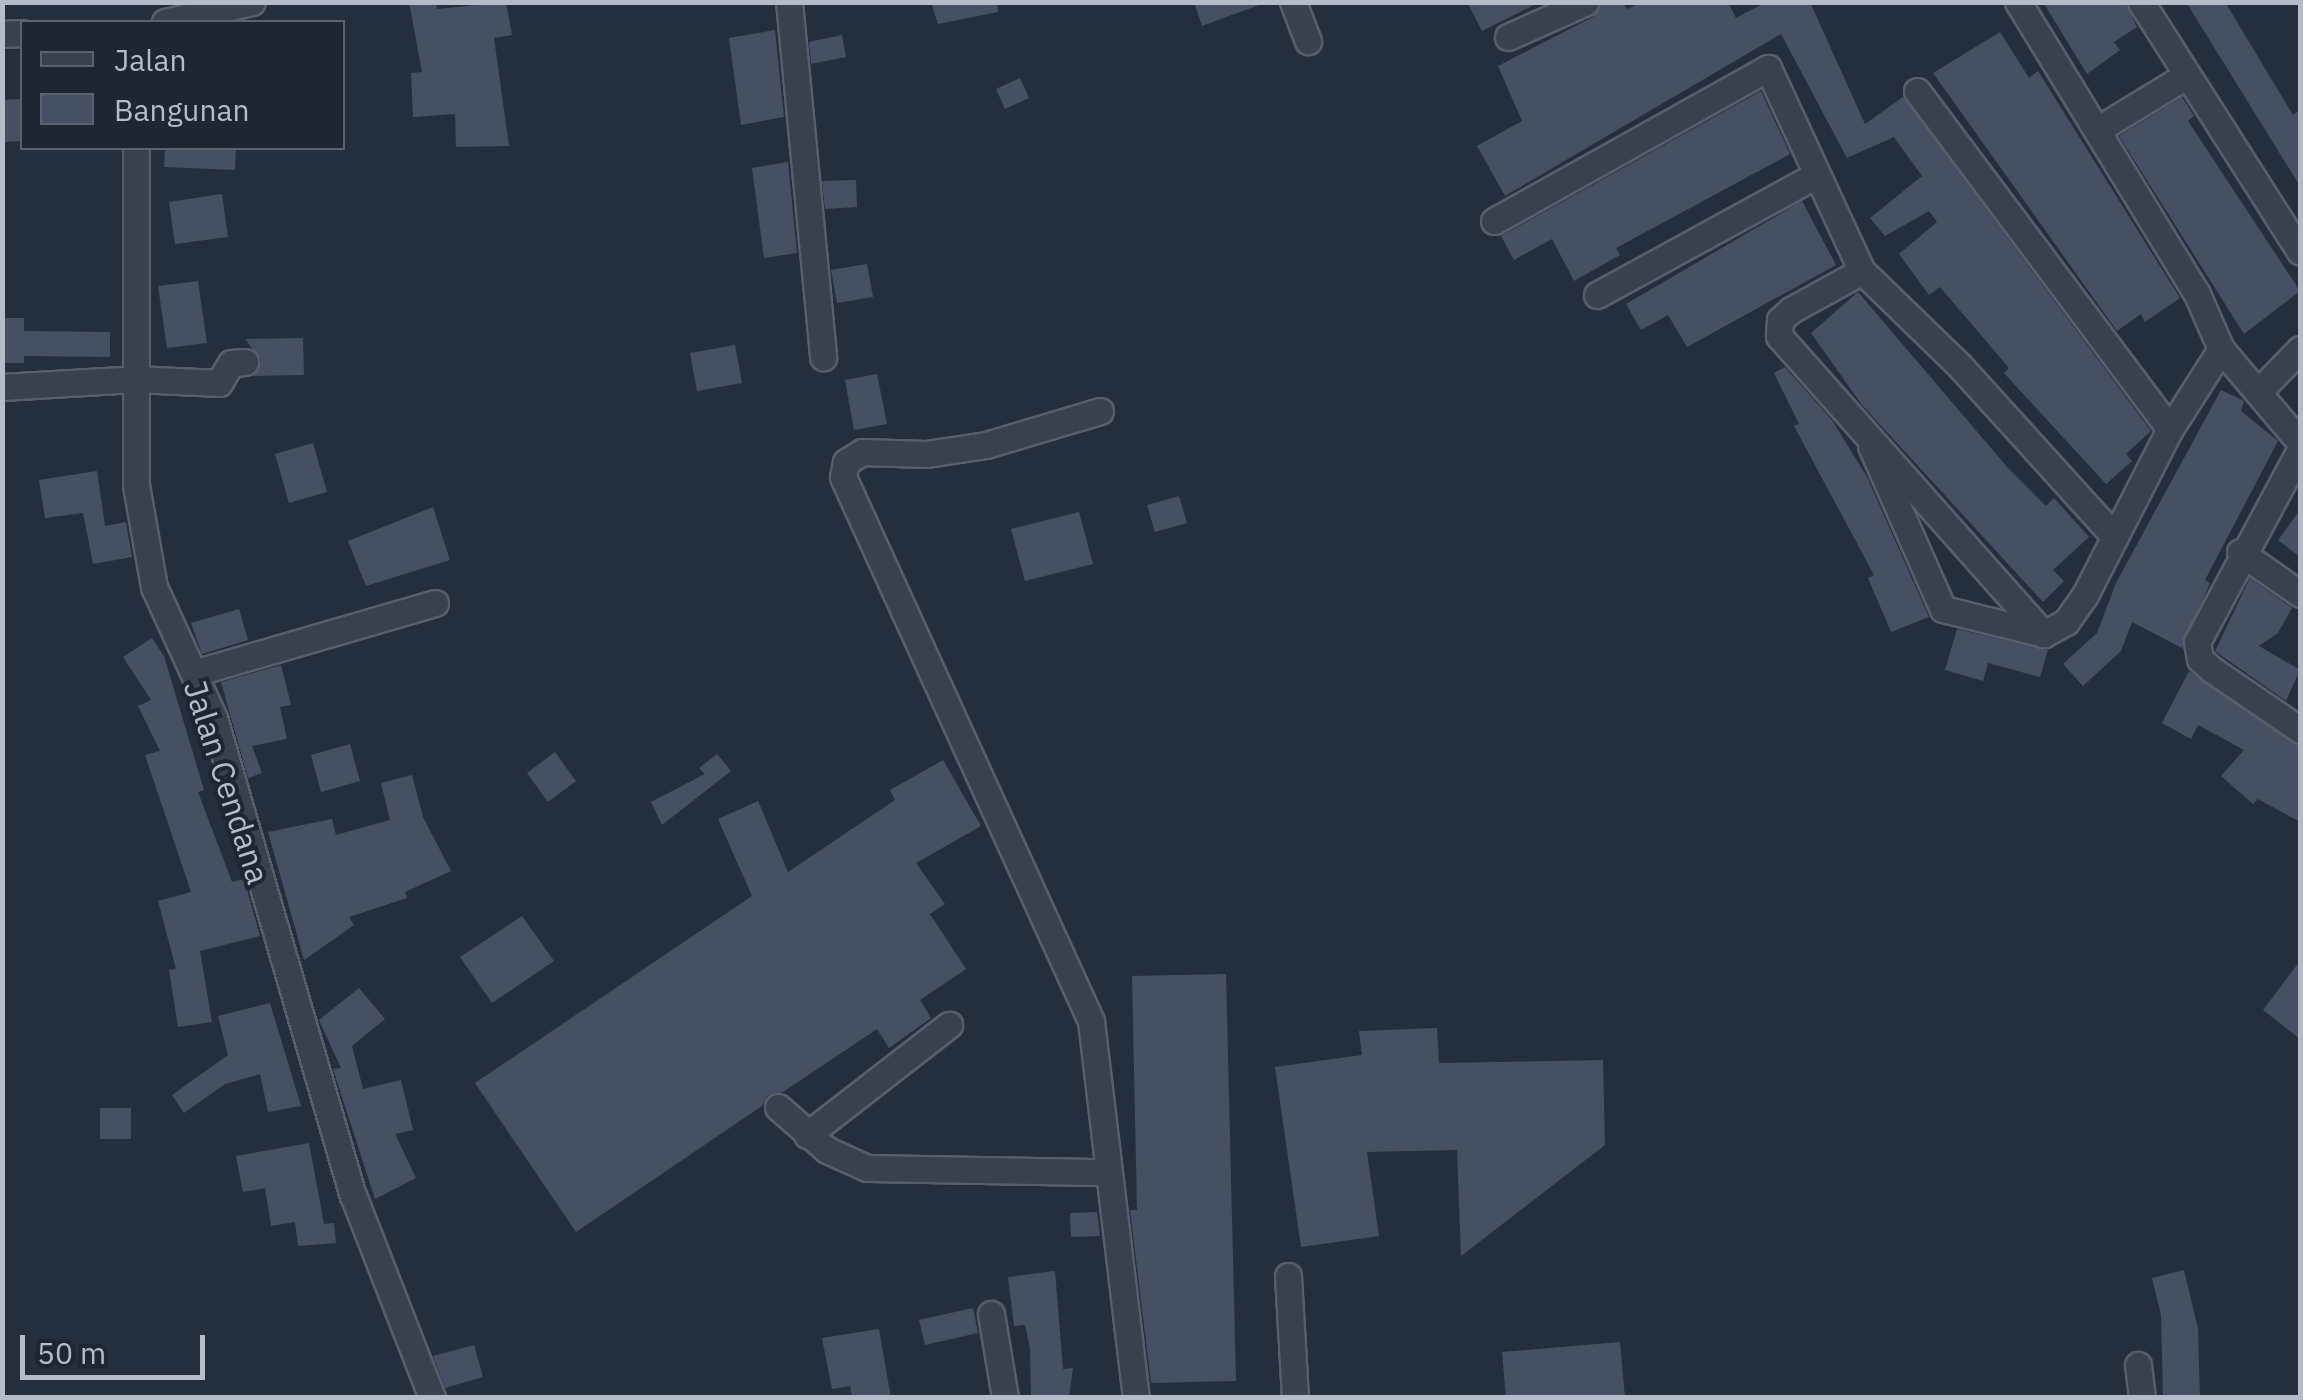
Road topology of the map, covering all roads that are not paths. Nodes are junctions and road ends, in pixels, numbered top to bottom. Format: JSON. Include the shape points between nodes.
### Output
{"nodes":[{"id":1,"x":252,"y":2,"type":"edge"},
{"id":2,"x":789,"y":2,"type":"edge"},
{"id":3,"x":1293,"y":2,"type":"edge"},
{"id":4,"x":1586,"y":2,"type":"edge"},
{"id":5,"x":2018,"y":2,"type":"edge"},
{"id":6,"x":2141,"y":2,"type":"edge"},
{"id":7,"x":195,"y":9,"type":"edge"},
{"id":8,"x":170,"y":20,"type":"edge"},
{"id":9,"x":1508,"y":38,"type":"dead end"},
{"id":10,"x":1308,"y":41,"type":"dead end"},
{"id":11,"x":2187,"y":75,"type":"junction"},
{"id":12,"x":1917,"y":91,"type":"dead end"},
{"id":13,"x":2097,"y":130,"type":"junction"},
{"id":14,"x":136,"y":150,"type":"edge"},
{"id":15,"x":1816,"y":175,"type":"junction"},
{"id":16,"x":1494,"y":222,"type":"dead end"},
{"id":17,"x":2300,"y":252,"type":"edge"},
{"id":18,"x":1862,"y":272,"type":"junction"},
{"id":19,"x":1597,"y":295,"type":"dead end"},
{"id":20,"x":2222,"y":348,"type":"junction"},
{"id":21,"x":2300,"y":349,"type":"edge"},
{"id":22,"x":823,"y":357,"type":"dead end"},
{"id":23,"x":245,"y":362,"type":"dead end"},
{"id":24,"x":135,"y":379,"type":"junction"},
{"id":25,"x":2,"y":387,"type":"edge"},
{"id":26,"x":2258,"y":392,"type":"junction"},
{"id":27,"x":1100,"y":410,"type":"dead end"},
{"id":28,"x":2170,"y":428,"type":"junction"},
{"id":29,"x":1871,"y":446,"type":"junction"},
{"id":30,"x":2300,"y":446,"type":"edge"},
{"id":31,"x":2115,"y":537,"type":"junction"},
{"id":32,"x":2240,"y":552,"type":"junction"},
{"id":33,"x":2300,"y":594,"type":"edge"},
{"id":34,"x":435,"y":604,"type":"dead end"},
{"id":35,"x":2044,"y":634,"type":"junction"},
{"id":36,"x":194,"y":672,"type":"junction"},
{"id":37,"x":2300,"y":730,"type":"edge"},
{"id":38,"x":948,"y":1025,"type":"dead end"},
{"id":39,"x":778,"y":1108,"type":"dead end"},
{"id":40,"x":807,"y":1135,"type":"junction"},
{"id":41,"x":1108,"y":1172,"type":"junction"},
{"id":42,"x":1288,"y":1276,"type":"dead end"},
{"id":43,"x":990,"y":1314,"type":"dead end"},
{"id":44,"x":2138,"y":1365,"type":"dead end"},
{"id":45,"x":432,"y":1398,"type":"edge"},
{"id":46,"x":1006,"y":1398,"type":"edge"},
{"id":47,"x":1136,"y":1398,"type":"edge"},
{"id":48,"x":1295,"y":1398,"type":"edge"},
{"id":49,"x":2142,"y":1398,"type":"edge"}],
"edges":[{"from":1,"to":7,"type":"street"},
{"from":2,"to":22,"type":"street"},
{"from":3,"to":10,"type":"street"},
{"from":4,"to":9,"type":"street"},
{"from":5,"to":13,"type":"street"},
{"from":6,"to":11,"type":"street"},
{"from":7,"to":8,"type":"street"},
{"from":11,"to":13,"type":"street"},
{"from":11,"to":17,"type":"street"},
{"from":12,"to":28,"type":"street"},
{"from":13,"to":20,"type":"street","via":[[2197,294]]},
{"from":14,"to":24,"type":"street","name":"Jalan Cendana"},
{"from":15,"to":16,"type":"street","via":[[1768,68]]},
{"from":15,"to":18,"type":"street"},
{"from":15,"to":19,"type":"street"},
{"from":18,"to":29,"type":"street","via":[[1791,310],[1778,327],[1795,360]]},
{"from":18,"to":31,"type":"street","via":[[1959,365]]},
{"from":20,"to":26,"type":"street"},
{"from":20,"to":28,"type":"street"},
{"from":21,"to":26,"type":"street"},
{"from":23,"to":24,"type":"street","via":[[231,362],[219,383]]},
{"from":24,"to":25,"type":"street"},
{"from":24,"to":36,"type":"street","name":"Jalan Cendana","via":[[136,485],[154,587]]},
{"from":26,"to":30,"type":"street"},
{"from":27,"to":41,"type":"street","via":[[986,446],[926,454],[862,452],[846,462],[843,477],[1091,1020]]},
{"from":28,"to":31,"type":"street"},
{"from":29,"to":35,"type":"street"},
{"from":29,"to":35,"type":"street","via":[[1942,609]]},
{"from":30,"to":32,"type":"street"},
{"from":31,"to":35,"type":"street","via":[[2074,611]]},
{"from":32,"to":33,"type":"street"},
{"from":32,"to":37,"type":"street","via":[[2197,650],[2211,669]]},
{"from":34,"to":36,"type":"street"},
{"from":36,"to":45,"type":"street","name":"Jalan Cendana","via":[[214,718],[354,1195]]},
{"from":38,"to":40,"type":"street"},
{"from":39,"to":40,"type":"street"},
{"from":40,"to":41,"type":"street","via":[[867,1168]]},
{"from":41,"to":47,"type":"street"},
{"from":42,"to":48,"type":"street"},
{"from":43,"to":46,"type":"street"},
{"from":44,"to":49,"type":"street"}]}
